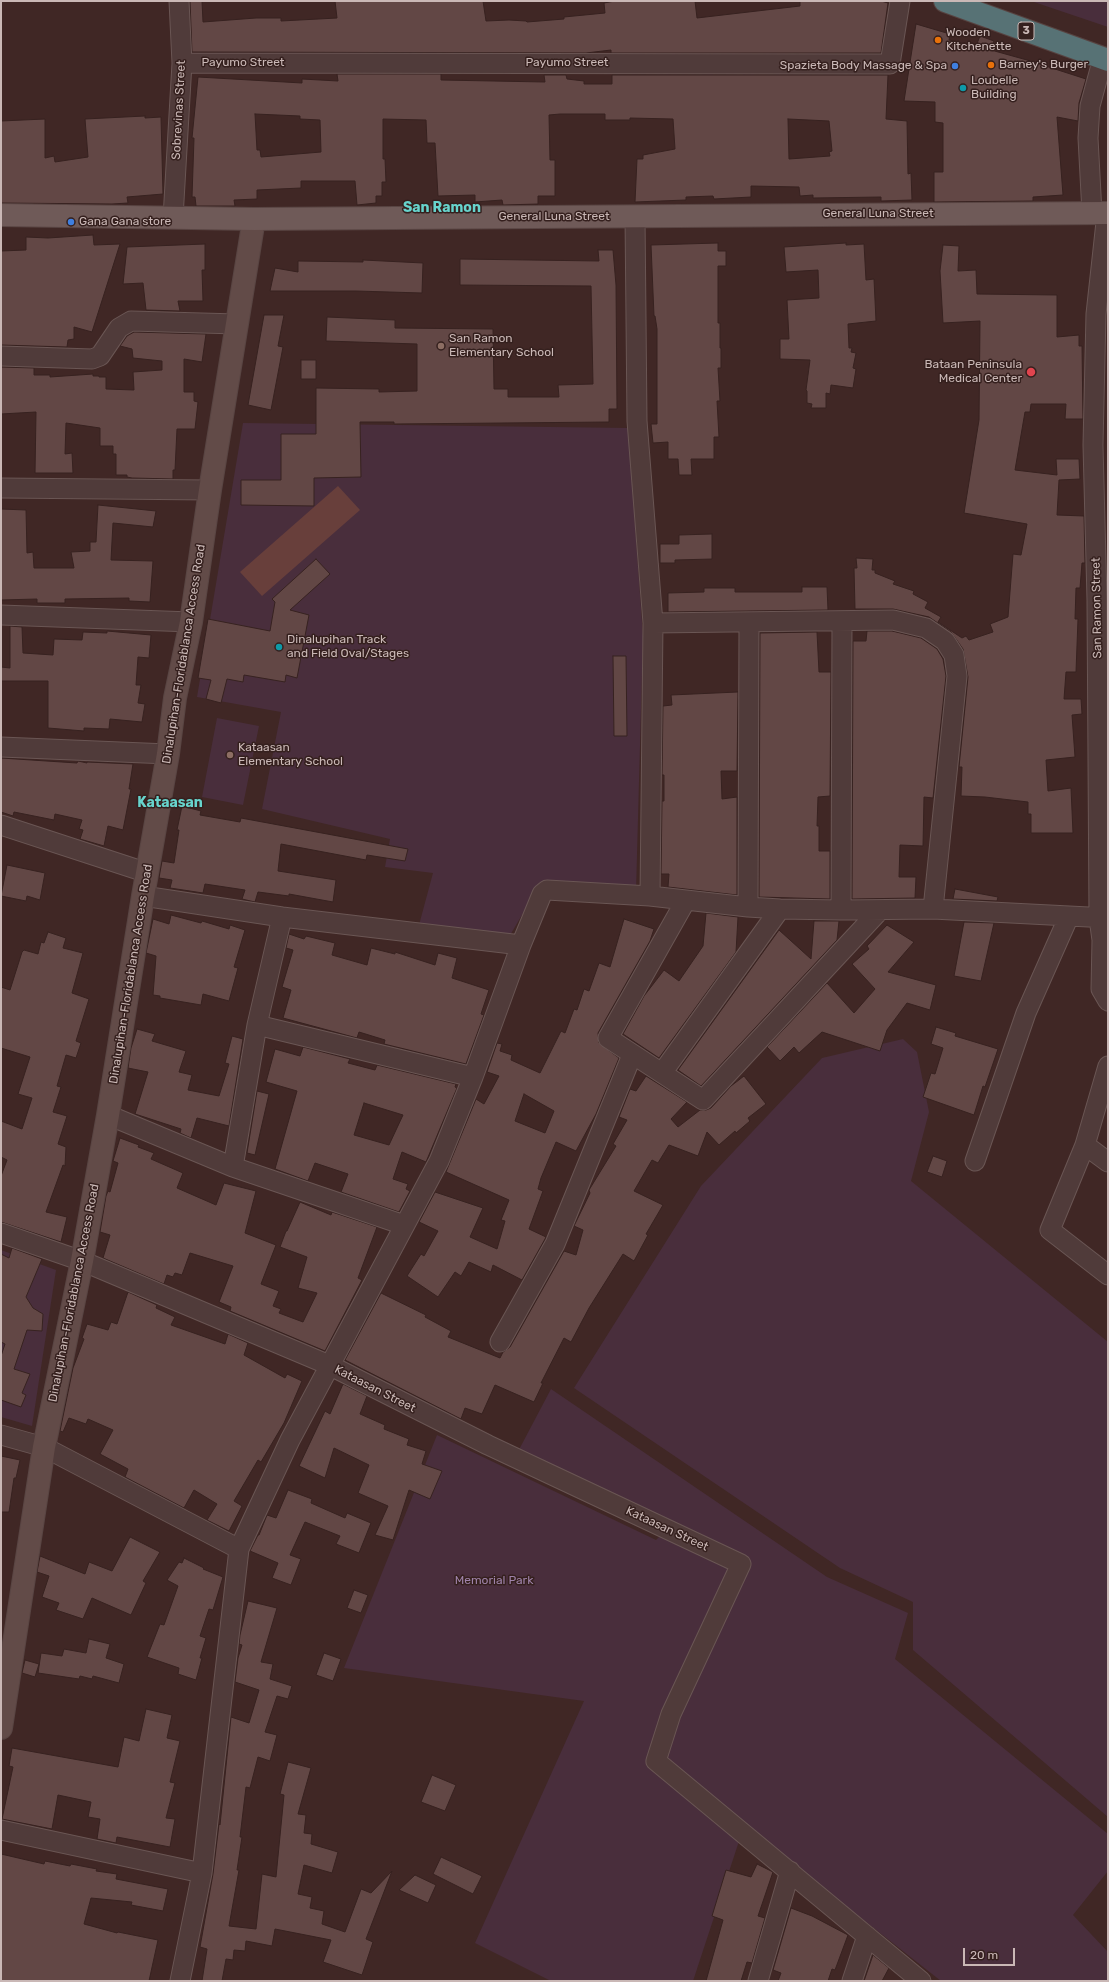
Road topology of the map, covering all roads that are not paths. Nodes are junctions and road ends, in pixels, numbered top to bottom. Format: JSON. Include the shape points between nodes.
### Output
{"nodes":[{"id":1,"x":179,"y":1,"type":"edge"},
{"id":2,"x":900,"y":1,"type":"edge"},
{"id":3,"x":945,"y":1,"type":"edge"},
{"id":4,"x":1105,"y":59,"type":"edge"},
{"id":5,"x":182,"y":63,"type":"junction"},
{"id":6,"x":1102,"y":213,"type":"edge"},
{"id":7,"x":1,"y":215,"type":"edge"},
{"id":8,"x":635,"y":216,"type":"junction"},
{"id":9,"x":173,"y":218,"type":"junction"},
{"id":10,"x":254,"y":219,"type":"junction"},
{"id":11,"x":236,"y":324,"type":"junction"},
{"id":12,"x":1,"y":356,"type":"edge"},
{"id":13,"x":1101,"y":421,"type":"edge"},
{"id":14,"x":1,"y":488,"type":"edge"},
{"id":15,"x":210,"y":490,"type":"junction"},
{"id":16,"x":1102,"y":599,"type":"edge"},
{"id":17,"x":1,"y":615,"type":"edge"},
{"id":18,"x":842,"y":621,"type":"junction"},
{"id":19,"x":190,"y":622,"type":"junction"},
{"id":20,"x":749,"y":622,"type":"junction"},
{"id":21,"x":653,"y":623,"type":"junction"},
{"id":22,"x":1,"y":747,"type":"edge"},
{"id":23,"x":1103,"y":749,"type":"edge"},
{"id":24,"x":168,"y":754,"type":"junction"},
{"id":25,"x":1,"y":825,"type":"edge"},
{"id":26,"x":148,"y":873,"type":"junction"},
{"id":27,"x":143,"y":896,"type":"junction"},
{"id":28,"x":650,"y":896,"type":"junction"},
{"id":29,"x":686,"y":900,"type":"junction"},
{"id":30,"x":748,"y":907,"type":"junction"},
{"id":31,"x":780,"y":908,"type":"junction"},
{"id":32,"x":933,"y":909,"type":"junction"},
{"id":33,"x":841,"y":910,"type":"junction"},
{"id":34,"x":880,"y":910,"type":"junction"},
{"id":35,"x":1069,"y":916,"type":"junction"},
{"id":36,"x":282,"y":917,"type":"junction"},
{"id":37,"x":1103,"y":918,"type":"edge"},
{"id":38,"x":521,"y":945,"type":"junction"},
{"id":39,"x":1108,"y":1001,"type":"edge"},
{"id":40,"x":257,"y":1025,"type":"junction"},
{"id":41,"x":632,"y":1055,"type":"junction"},
{"id":42,"x":1107,"y":1071,"type":"edge"},
{"id":43,"x":662,"y":1073,"type":"junction"},
{"id":44,"x":473,"y":1076,"type":"junction"},
{"id":45,"x":108,"y":1115,"type":"junction"},
{"id":46,"x":1085,"y":1145,"type":"junction"},
{"id":47,"x":975,"y":1161,"type":"dead end"},
{"id":48,"x":1108,"y":1162,"type":"edge"},
{"id":49,"x":233,"y":1167,"type":"junction"},
{"id":50,"x":404,"y":1224,"type":"junction"},
{"id":51,"x":1,"y":1233,"type":"edge"},
{"id":52,"x":82,"y":1261,"type":"junction"},
{"id":53,"x":1108,"y":1275,"type":"edge"},
{"id":54,"x":500,"y":1342,"type":"dead end"},
{"id":55,"x":329,"y":1365,"type":"junction"},
{"id":56,"x":1,"y":1434,"type":"edge"},
{"id":57,"x":44,"y":1447,"type":"junction"},
{"id":58,"x":239,"y":1549,"type":"junction"},
{"id":59,"x":4,"y":1690,"type":"edge"},
{"id":60,"x":1,"y":1728,"type":"edge"},
{"id":61,"x":1,"y":1830,"type":"edge"},
{"id":62,"x":790,"y":1871,"type":"junction"},
{"id":63,"x":202,"y":1873,"type":"junction"},
{"id":64,"x":867,"y":1936,"type":"junction"},
{"id":65,"x":180,"y":1981,"type":"edge"},
{"id":66,"x":758,"y":1981,"type":"edge"},
{"id":67,"x":852,"y":1981,"type":"edge"},
{"id":68,"x":920,"y":1981,"type":"edge"}],
"edges":[{"from":1,"to":5,"type":"street","name":"Sobrevinas Street"},
{"from":2,"to":5,"type":"street","name":"Payumo Street","via":[[890,64]]},
{"from":3,"to":4,"type":"highway","number":"3"},
{"from":4,"to":6,"type":"street","name":"San Ramon Street","via":[[1090,106],[1088,138]]},
{"from":5,"to":9,"type":"street","name":"Sobrevinas Street"},
{"from":6,"to":8,"type":"main road","name":"General Luna Street"},
{"from":6,"to":13,"type":"street","name":"San Ramon Street","via":[[1096,314]]},
{"from":7,"to":9,"type":"main road","name":"General Luna Street"},
{"from":8,"to":10,"type":"main road","name":"General Luna Street"},
{"from":8,"to":21,"type":"street","via":[[637,421]]},
{"from":9,"to":10,"type":"main road","name":"General Luna Street"},
{"from":10,"to":11,"type":"main road","name":"Dinalupihan-Floridablanca Access Road"},
{"from":11,"to":12,"type":"street","via":[[131,321],[119,328],[100,356],[92,359]]},
{"from":11,"to":15,"type":"main road","name":"Dinalupihan-Floridablanca Access Road"},
{"from":13,"to":16,"type":"street","name":"San Ramon Street"},
{"from":14,"to":15,"type":"street"},
{"from":15,"to":19,"type":"main road","name":"Dinalupihan-Floridablanca Access Road"},
{"from":16,"to":23,"type":"street","name":"San Ramon Street"},
{"from":17,"to":19,"type":"street"},
{"from":18,"to":20,"type":"street"},
{"from":18,"to":32,"type":"street","via":[[893,620],[926,628],[945,640],[954,655],[957,676]]},
{"from":18,"to":33,"type":"street"},
{"from":19,"to":24,"type":"main road","name":"Dinalupihan-Floridablanca Access Road","via":[[175,698]]},
{"from":20,"to":21,"type":"street"},
{"from":20,"to":30,"type":"street"},
{"from":21,"to":28,"type":"street"},
{"from":22,"to":24,"type":"street"},
{"from":23,"to":37,"type":"street","name":"San Ramon Street"},
{"from":24,"to":26,"type":"main road","name":"Dinalupihan-Floridablanca Access Road"},
{"from":25,"to":26,"type":"street"},
{"from":26,"to":27,"type":"main road","name":"Dinalupihan-Floridablanca Access Road"},
{"from":27,"to":36,"type":"street"},
{"from":27,"to":45,"type":"main road","name":"Dinalupihan-Floridablanca Access Road"},
{"from":28,"to":29,"type":"street"},
{"from":28,"to":38,"type":"street","via":[[547,890],[542,894]]},
{"from":29,"to":30,"type":"street"},
{"from":29,"to":41,"type":"street","via":[[608,1038]]},
{"from":30,"to":31,"type":"street"},
{"from":31,"to":33,"type":"street"},
{"from":31,"to":43,"type":"street"},
{"from":32,"to":34,"type":"street"},
{"from":32,"to":35,"type":"street"},
{"from":33,"to":34,"type":"street"},
{"from":34,"to":43,"type":"street","via":[[703,1100]]},
{"from":35,"to":37,"type":"street"},
{"from":35,"to":47,"type":"street","via":[[1026,1013]]},
{"from":36,"to":38,"type":"street"},
{"from":36,"to":40,"type":"street"},
{"from":37,"to":39,"type":"street","name":"San Ramon Street","via":[[1101,989]]},
{"from":38,"to":44,"type":"street"},
{"from":40,"to":44,"type":"street"},
{"from":40,"to":49,"type":"street"},
{"from":41,"to":43,"type":"street"},
{"from":41,"to":54,"type":"street","via":[[555,1244]]},
{"from":42,"to":46,"type":"street"},
{"from":44,"to":50,"type":"street","via":[[439,1161]]},
{"from":45,"to":49,"type":"street"},
{"from":45,"to":52,"type":"main road","name":"Dinalupihan-Floridablanca Access Road"},
{"from":46,"to":48,"type":"street"},
{"from":46,"to":53,"type":"street","via":[[1050,1230]]},
{"from":49,"to":50,"type":"street"},
{"from":50,"to":55,"type":"street"},
{"from":51,"to":52,"type":"street","name":"Kataasan Street"},
{"from":52,"to":55,"type":"street","name":"Kataasan Street"},
{"from":52,"to":57,"type":"main road","name":"Dinalupihan-Floridablanca Access Road"},
{"from":55,"to":58,"type":"street","via":[[290,1440]]},
{"from":55,"to":62,"type":"street","name":"Kataasan Street","via":[[488,1445],[741,1564],[671,1714],[656,1761]]},
{"from":56,"to":57,"type":"street"},
{"from":57,"to":58,"type":"street"},
{"from":57,"to":59,"type":"main road","name":"Dinalupihan-Floridablanca Access Road"},
{"from":58,"to":63,"type":"street"},
{"from":59,"to":60,"type":"main road","name":"Dinalupihan-Floridablanca Access Road"},
{"from":61,"to":63,"type":"street"},
{"from":62,"to":64,"type":"street"},
{"from":62,"to":66,"type":"street"},
{"from":63,"to":65,"type":"street"},
{"from":64,"to":67,"type":"street"},
{"from":64,"to":68,"type":"street"}]}
